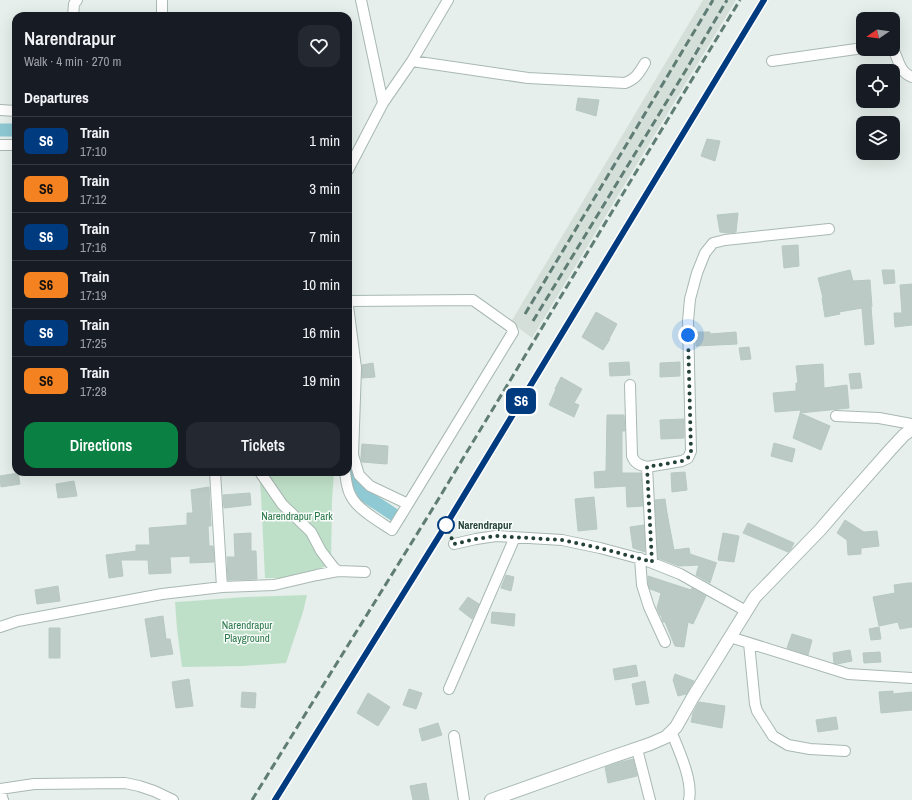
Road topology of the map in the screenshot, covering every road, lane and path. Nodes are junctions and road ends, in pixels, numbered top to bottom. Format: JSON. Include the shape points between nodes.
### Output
{"nodes":[{"id":1,"x":77,"y":0,"type":"edge"},
{"id":2,"x":162,"y":0,"type":"edge"},
{"id":3,"x":361,"y":0,"type":"edge"},
{"id":4,"x":448,"y":0,"type":"edge"},
{"id":5,"x":73,"y":12,"type":"edge"},
{"id":6,"x":162,"y":12,"type":"edge"},
{"id":7,"x":856,"y":49,"type":"edge"},
{"id":8,"x":896,"y":56,"type":"edge"},
{"id":9,"x":412,"y":61,"type":"junction"},
{"id":10,"x":772,"y":61,"type":"dead end"},
{"id":11,"x":645,"y":63,"type":"dead end"},
{"id":12,"x":912,"y":77,"type":"edge"},
{"id":13,"x":383,"y":103,"type":"junction"},
{"id":14,"x":0,"y":110,"type":"edge"},
{"id":15,"x":12,"y":111,"type":"edge"},
{"id":16,"x":0,"y":145,"type":"edge"},
{"id":17,"x":12,"y":145,"type":"edge"},
{"id":18,"x":352,"y":162,"type":"edge"},
{"id":19,"x":829,"y":229,"type":"dead end"},
{"id":20,"x":352,"y":302,"type":"edge"},
{"id":21,"x":352,"y":337,"type":"edge"},
{"id":22,"x":630,"y":385,"type":"dead end"},
{"id":23,"x":836,"y":416,"type":"dead end"},
{"id":24,"x":912,"y":424,"type":"edge"},
{"id":25,"x":912,"y":429,"type":"edge"},
{"id":26,"x":647,"y":467,"type":"junction"},
{"id":27,"x":215,"y":476,"type":"edge"},
{"id":28,"x":263,"y":476,"type":"edge"},
{"id":29,"x":346,"y":476,"type":"edge"},
{"id":30,"x":408,"y":504,"type":"junction"},
{"id":31,"x":515,"y":537,"type":"junction"},
{"id":32,"x":454,"y":544,"type":"dead end"},
{"id":33,"x":640,"y":558,"type":"junction"},
{"id":34,"x":652,"y":562,"type":"junction"},
{"id":35,"x":338,"y":572,"type":"junction"},
{"id":36,"x":365,"y":572,"type":"dead end"},
{"id":37,"x":222,"y":588,"type":"junction"},
{"id":38,"x":746,"y":611,"type":"junction"},
{"id":39,"x":0,"y":627,"type":"edge"},
{"id":40,"x":730,"y":636,"type":"junction"},
{"id":41,"x":665,"y":642,"type":"dead end"},
{"id":42,"x":748,"y":642,"type":"junction"},
{"id":43,"x":912,"y":678,"type":"edge"},
{"id":44,"x":450,"y":689,"type":"dead end"},
{"id":45,"x":672,"y":731,"type":"junction"},
{"id":46,"x":454,"y":736,"type":"dead end"},
{"id":47,"x":637,"y":748,"type":"junction"},
{"id":48,"x":844,"y":751,"type":"dead end"},
{"id":49,"x":0,"y":790,"type":"edge"},
{"id":50,"x":3,"y":800,"type":"edge"},
{"id":51,"x":173,"y":800,"type":"edge"},
{"id":52,"x":464,"y":800,"type":"edge"},
{"id":53,"x":491,"y":800,"type":"edge"},
{"id":54,"x":650,"y":800,"type":"edge"},
{"id":55,"x":689,"y":800,"type":"edge"}],
"edges":[{"from":1,"to":5,"type":"street"},
{"from":2,"to":6,"type":"street"},
{"from":3,"to":13,"type":"street"},
{"from":4,"to":9,"type":"street"},
{"from":7,"to":10,"type":"street"},
{"from":8,"to":12,"type":"street","via":[[903,71]]},
{"from":9,"to":11,"type":"street","via":[[528,78],[625,83],[632,80]]},
{"from":9,"to":13,"type":"street"},
{"from":13,"to":18,"type":"street"},
{"from":14,"to":15,"type":"street"},
{"from":16,"to":17,"type":"street"},
{"from":19,"to":26,"type":"street","via":[[725,240],[713,244],[706,253],[690,299],[688,321],[691,451],[688,458],[682,461]]},
{"from":20,"to":30,"type":"street","via":[[473,300],[511,327],[513,332]]},
{"from":21,"to":30,"type":"street","via":[[356,368],[353,455],[359,475],[370,486]]},
{"from":22,"to":26,"type":"street","via":[[632,456],[636,463]]},
{"from":23,"to":24,"type":"street","via":[[879,418]]},
{"from":25,"to":38,"type":"street","via":[[755,597]]},
{"from":26,"to":34,"type":"street"},
{"from":27,"to":37,"type":"street"},
{"from":28,"to":35,"type":"street","via":[[282,504],[311,532],[321,551]]},
{"from":29,"to":30,"type":"street","via":[[350,496],[358,506],[392,530]]},
{"from":31,"to":32,"type":"street","via":[[496,536]]},
{"from":31,"to":33,"type":"street","via":[[562,540]]},
{"from":31,"to":44,"type":"street"},
{"from":33,"to":34,"type":"street"},
{"from":33,"to":41,"type":"street","via":[[642,585]]},
{"from":34,"to":38,"type":"street","via":[[680,574]]},
{"from":35,"to":36,"type":"street"},
{"from":35,"to":37,"type":"street","via":[[274,585]]},
{"from":37,"to":39,"type":"street","via":[[162,594],[18,621]]},
{"from":38,"to":40,"type":"street"},
{"from":40,"to":42,"type":"street"},
{"from":40,"to":45,"type":"street"},
{"from":42,"to":43,"type":"street","via":[[848,674]]},
{"from":42,"to":48,"type":"street","via":[[755,704],[773,736],[788,745],[802,748]]},
{"from":45,"to":47,"type":"street","via":[[666,737]]},
{"from":45,"to":55,"type":"street","via":[[689,779]]},
{"from":46,"to":52,"type":"street"},
{"from":47,"to":53,"type":"street"},
{"from":47,"to":54,"type":"street"},
{"from":49,"to":50,"type":"street"},
{"from":49,"to":51,"type":"street","via":[[34,784],[125,783],[154,791]]}]}
